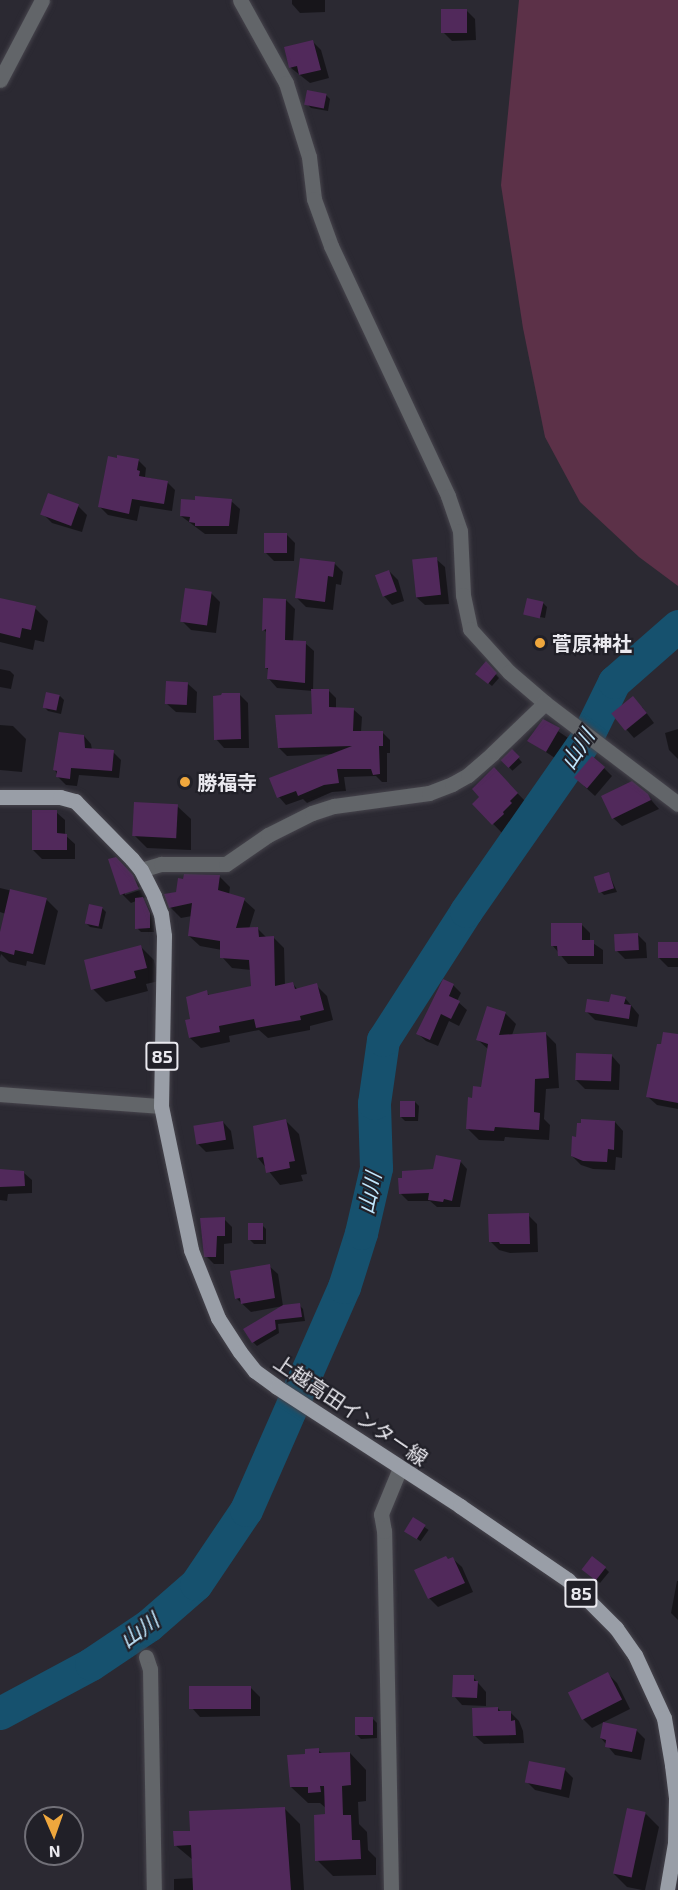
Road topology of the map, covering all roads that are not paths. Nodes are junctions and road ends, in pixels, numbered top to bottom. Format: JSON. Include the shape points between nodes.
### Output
{"nodes":[{"id":1,"x":42,"y":0,"type":"edge"},
{"id":2,"x":240,"y":0,"type":"edge"},
{"id":3,"x":0,"y":80,"type":"edge"},
{"id":4,"x":545,"y":703,"type":"junction"},
{"id":5,"x":0,"y":797,"type":"edge"},
{"id":6,"x":678,"y":804,"type":"edge"},
{"id":7,"x":141,"y":870,"type":"junction"},
{"id":8,"x":0,"y":1094,"type":"edge"},
{"id":9,"x":161,"y":1106,"type":"junction"},
{"id":10,"x":400,"y":1468,"type":"junction"},
{"id":11,"x":146,"y":1657,"type":"dead end"},
{"id":12,"x":154,"y":1890,"type":"edge"},
{"id":13,"x":391,"y":1890,"type":"edge"},
{"id":14,"x":666,"y":1890,"type":"edge"}],
"edges":[{"from":1,"to":3,"type":"street"},
{"from":2,"to":4,"type":"street","via":[[286,83],[309,157],[314,199],[331,246],[448,496],[460,531],[463,595],[470,629],[509,672]]},
{"from":4,"to":6,"type":"street"},
{"from":4,"to":7,"type":"street","via":[[468,775],[452,784],[429,793],[334,806],[312,813],[277,830],[226,864],[161,864]]},
{"from":5,"to":7,"type":"main road","name":"上越高田インター線","number":"85","via":[[60,797],[75,801]]},
{"from":7,"to":9,"type":"main road","name":"上越高田インター線","number":"85","via":[[161,914],[164,936]]},
{"from":8,"to":9,"type":"street"},
{"from":9,"to":10,"type":"main road","name":"上越高田インター線","number":"85","via":[[188,1239],[218,1318],[240,1352],[255,1371]]},
{"from":10,"to":13,"type":"street","via":[[381,1514]]},
{"from":10,"to":14,"type":"main road","name":"上越高田インター線","number":"85","via":[[568,1580],[616,1628],[635,1655],[664,1718],[672,1765],[675,1843]]},
{"from":11,"to":12,"type":"street","via":[[150,1669]]}]}
